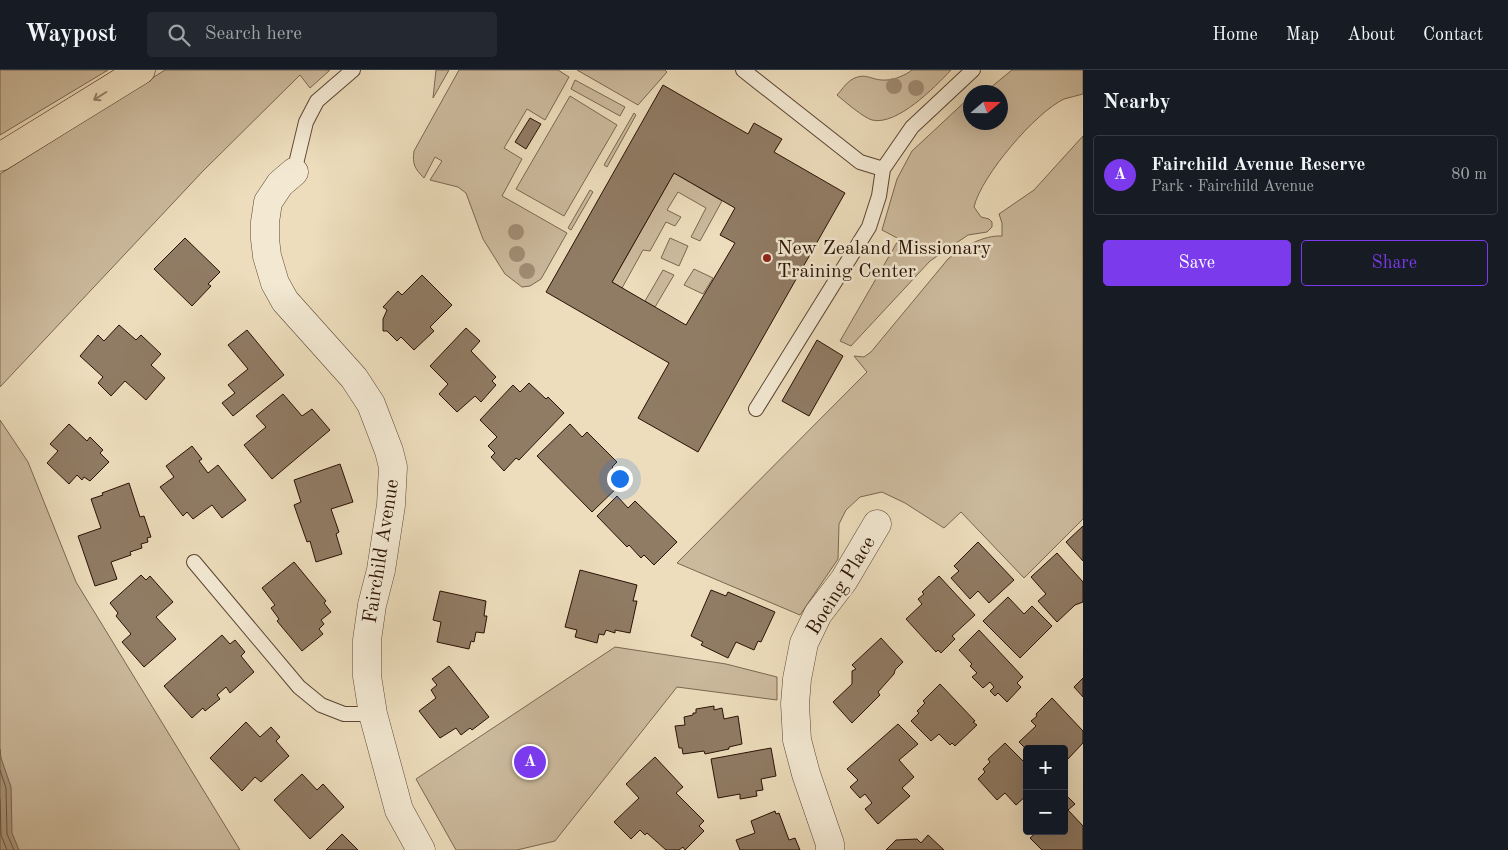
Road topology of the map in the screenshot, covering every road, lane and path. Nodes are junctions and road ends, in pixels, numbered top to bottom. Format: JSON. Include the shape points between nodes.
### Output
{"nodes":[{"id":1,"x":141,"y":70,"type":"edge"},
{"id":2,"x":353,"y":70,"type":"edge"},
{"id":3,"x":743,"y":70,"type":"edge"},
{"id":4,"x":973,"y":70,"type":"edge"},
{"id":5,"x":0,"y":157,"type":"edge"},
{"id":6,"x":883,"y":169,"type":"junction"},
{"id":7,"x":294,"y":172,"type":"joint"},
{"id":8,"x":756,"y":409,"type":"dead end"},
{"id":9,"x":877,"y":524,"type":"dead end"},
{"id":10,"x":194,"y":562,"type":"dead end"},
{"id":11,"x":373,"y":714,"type":"junction"},
{"id":12,"x":420,"y":850,"type":"edge"},
{"id":13,"x":830,"y":850,"type":"edge"}],
"edges":[{"from":1,"to":5,"type":"highway","one_way":true},
{"from":2,"to":7,"type":"lane","via":[[317,100],[306,122]]},
{"from":3,"to":6,"type":"lane","via":[[860,162]]},
{"from":4,"to":6,"type":"lane","via":[[912,127]]},
{"from":6,"to":8,"type":"lane","via":[[880,196],[869,227]]},
{"from":7,"to":11,"type":"street","name":"Fairchild Avenue","via":[[280,184],[268,202],[266,256],[275,283],[286,302],[354,378],[371,404],[393,467],[391,505],[367,640],[367,676]]},
{"from":9,"to":13,"type":"street","name":"Boeing Place","via":[[844,580],[818,614],[804,643],[797,679],[797,740]]},
{"from":10,"to":11,"type":"lane","via":[[299,687],[321,705],[344,714]]},
{"from":11,"to":12,"type":"street","name":"Fairchild Avenue","via":[[399,810]]}]}
